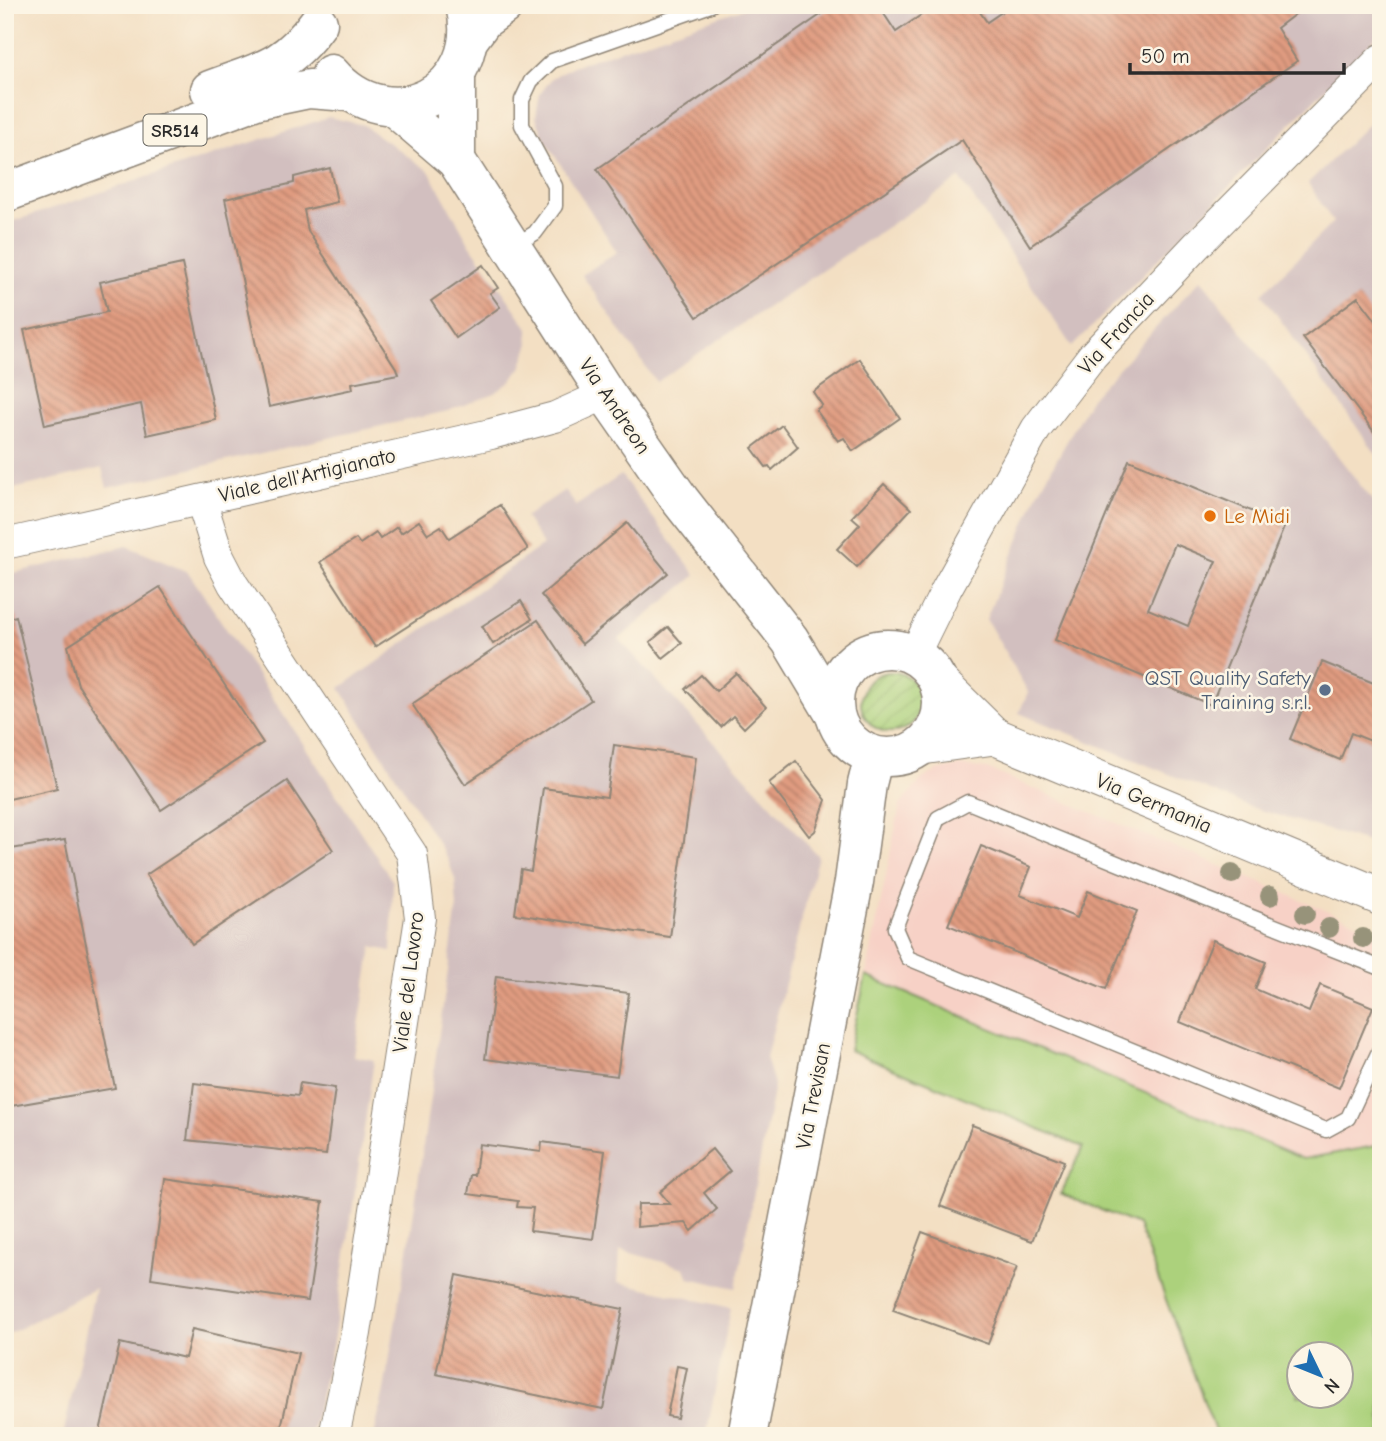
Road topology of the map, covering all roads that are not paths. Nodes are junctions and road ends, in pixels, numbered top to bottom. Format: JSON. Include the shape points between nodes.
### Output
{"nodes":[{"id":1,"x":504,"y":5,"type":"edge"},
{"id":2,"x":711,"y":5,"type":"edge"},
{"id":3,"x":320,"y":14,"type":"edge"},
{"id":4,"x":463,"y":39,"type":"edge"},
{"id":5,"x":1381,"y":59,"type":"edge"},
{"id":6,"x":349,"y":92,"type":"junction"},
{"id":7,"x":394,"y":107,"type":"junction"},
{"id":8,"x":456,"y":160,"type":"junction"},
{"id":9,"x":5,"y":167,"type":"edge"},
{"id":10,"x":5,"y":192,"type":"edge"},
{"id":11,"x":511,"y":247,"type":"junction"},
{"id":12,"x":606,"y":394,"type":"junction"},
{"id":13,"x":201,"y":500,"type":"junction"},
{"id":14,"x":5,"y":544,"type":"edge"},
{"id":15,"x":790,"y":640,"type":"junction"},
{"id":16,"x":858,"y":658,"type":"junction"},
{"id":17,"x":926,"y":668,"type":"junction"},
{"id":18,"x":835,"y":715,"type":"junction"},
{"id":19,"x":994,"y":736,"type":"junction"},
{"id":20,"x":922,"y":746,"type":"junction"},
{"id":21,"x":874,"y":755,"type":"junction"},
{"id":22,"x":1381,"y":897,"type":"edge"},
{"id":23,"x":1381,"y":968,"type":"edge"},
{"id":24,"x":1381,"y":1047,"type":"edge"},
{"id":25,"x":334,"y":1436,"type":"edge"},
{"id":26,"x":747,"y":1436,"type":"edge"}],
"edges":[{"from":1,"to":4,"type":"main road","number":"SR514"},
{"from":2,"to":11,"type":"lane","via":[[552,61],[531,81],[522,100],[522,125],[555,187],[555,206],[535,233]]},
{"from":3,"to":6,"type":"main road","number":"SR514","via":[[318,41],[323,59],[331,75]]},
{"from":3,"to":9,"type":"main road","number":"SR514","via":[[298,48],[278,64]]},
{"from":4,"to":7,"type":"main road","number":"SR514","via":[[444,87],[429,98]]},
{"from":4,"to":8,"type":"main road"},
{"from":5,"to":17,"type":"street","name":"Via Francia","via":[[1092,356],[1036,429],[947,588]]},
{"from":6,"to":7,"type":"main road","number":"SR514","via":[[376,105]]},
{"from":6,"to":10,"type":"main road","number":"SR514","via":[[309,89],[256,100]]},
{"from":7,"to":8,"type":"main road","name":"Via Andreon"},
{"from":8,"to":11,"type":"main road","name":"Via Andreon"},
{"from":11,"to":12,"type":"main road","name":"Via Andreon"},
{"from":12,"to":13,"type":"street","name":"Viale dell'Artigianato","via":[[555,417],[491,434]]},
{"from":12,"to":15,"type":"main road","name":"Via Andreon","via":[[680,500]]},
{"from":13,"to":14,"type":"street","name":"Viale dell'Artigianato"},
{"from":13,"to":25,"type":"street","name":"Viale del Lavoro","via":[[233,584],[412,854],[420,919],[356,1333]]},
{"from":15,"to":16,"type":"main road"},
{"from":15,"to":18,"type":"main road","name":"Via Andreon"},
{"from":16,"to":17,"type":"main road","via":[[886,649],[900,650]]},
{"from":16,"to":18,"type":"main road","via":[[838,683]]},
{"from":17,"to":19,"type":"street"},
{"from":17,"to":20,"type":"main road","via":[[943,700],[941,718]]},
{"from":18,"to":21,"type":"main road","via":[[849,741]]},
{"from":19,"to":20,"type":"street"},
{"from":19,"to":22,"type":"street","name":"Via Germania"},
{"from":20,"to":21,"type":"main road","via":[[891,757]]},
{"from":21,"to":26,"type":"main road","name":"Via Trevisan","via":[[855,882]]},
{"from":23,"to":24,"type":"lane","via":[[968,802],[938,818],[895,928],[908,958],[1326,1130],[1348,1118]]}]}
